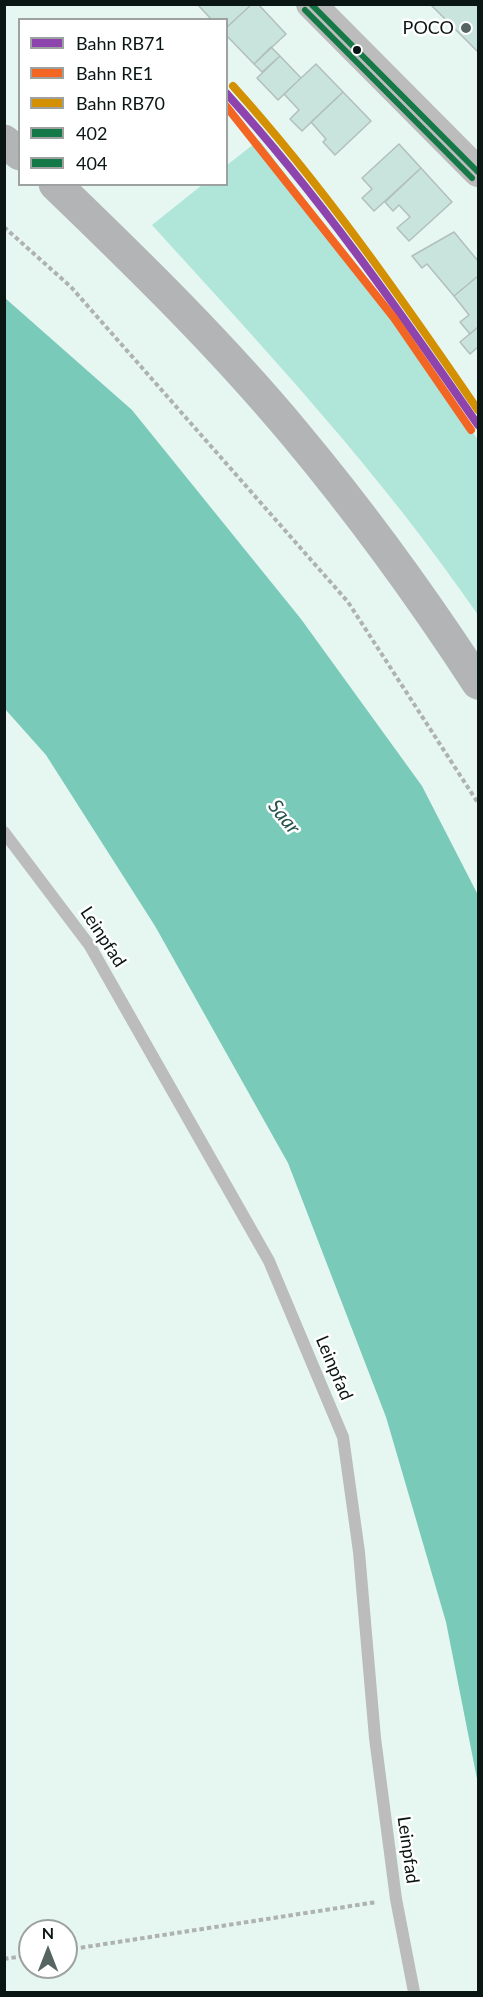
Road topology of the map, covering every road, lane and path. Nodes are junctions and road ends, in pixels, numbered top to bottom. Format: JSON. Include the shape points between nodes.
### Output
{"nodes":[{"id":1,"x":311,"y":4,"type":"edge"},
{"id":2,"x":4,"y":141,"type":"edge"},
{"id":3,"x":18,"y":152,"type":"edge"},
{"id":4,"x":478,"y":172,"type":"edge"},
{"id":5,"x":57,"y":186,"type":"edge"},
{"id":6,"x":4,"y":227,"type":"edge"},
{"id":7,"x":478,"y":683,"type":"edge"},
{"id":8,"x":478,"y":803,"type":"edge"},
{"id":9,"x":4,"y":832,"type":"edge"},
{"id":10,"x":396,"y":1899,"type":"junction"},
{"id":11,"x":78,"y":1948,"type":"edge"},
{"id":12,"x":414,"y":1992,"type":"edge"}],
"edges":[{"from":1,"to":4,"type":"street"},
{"from":2,"to":3,"type":"main road"},
{"from":5,"to":7,"type":"main road","via":[[131,258],[294,432],[417,592]]},
{"from":6,"to":8,"type":"path","via":[[71,286],[348,602]]},
{"from":9,"to":10,"type":"lane","name":"Leinpfad","via":[[90,946],[269,1261],[344,1437]]},
{"from":10,"to":11,"type":"path"},
{"from":10,"to":12,"type":"lane","name":"Leinpfad"}]}
